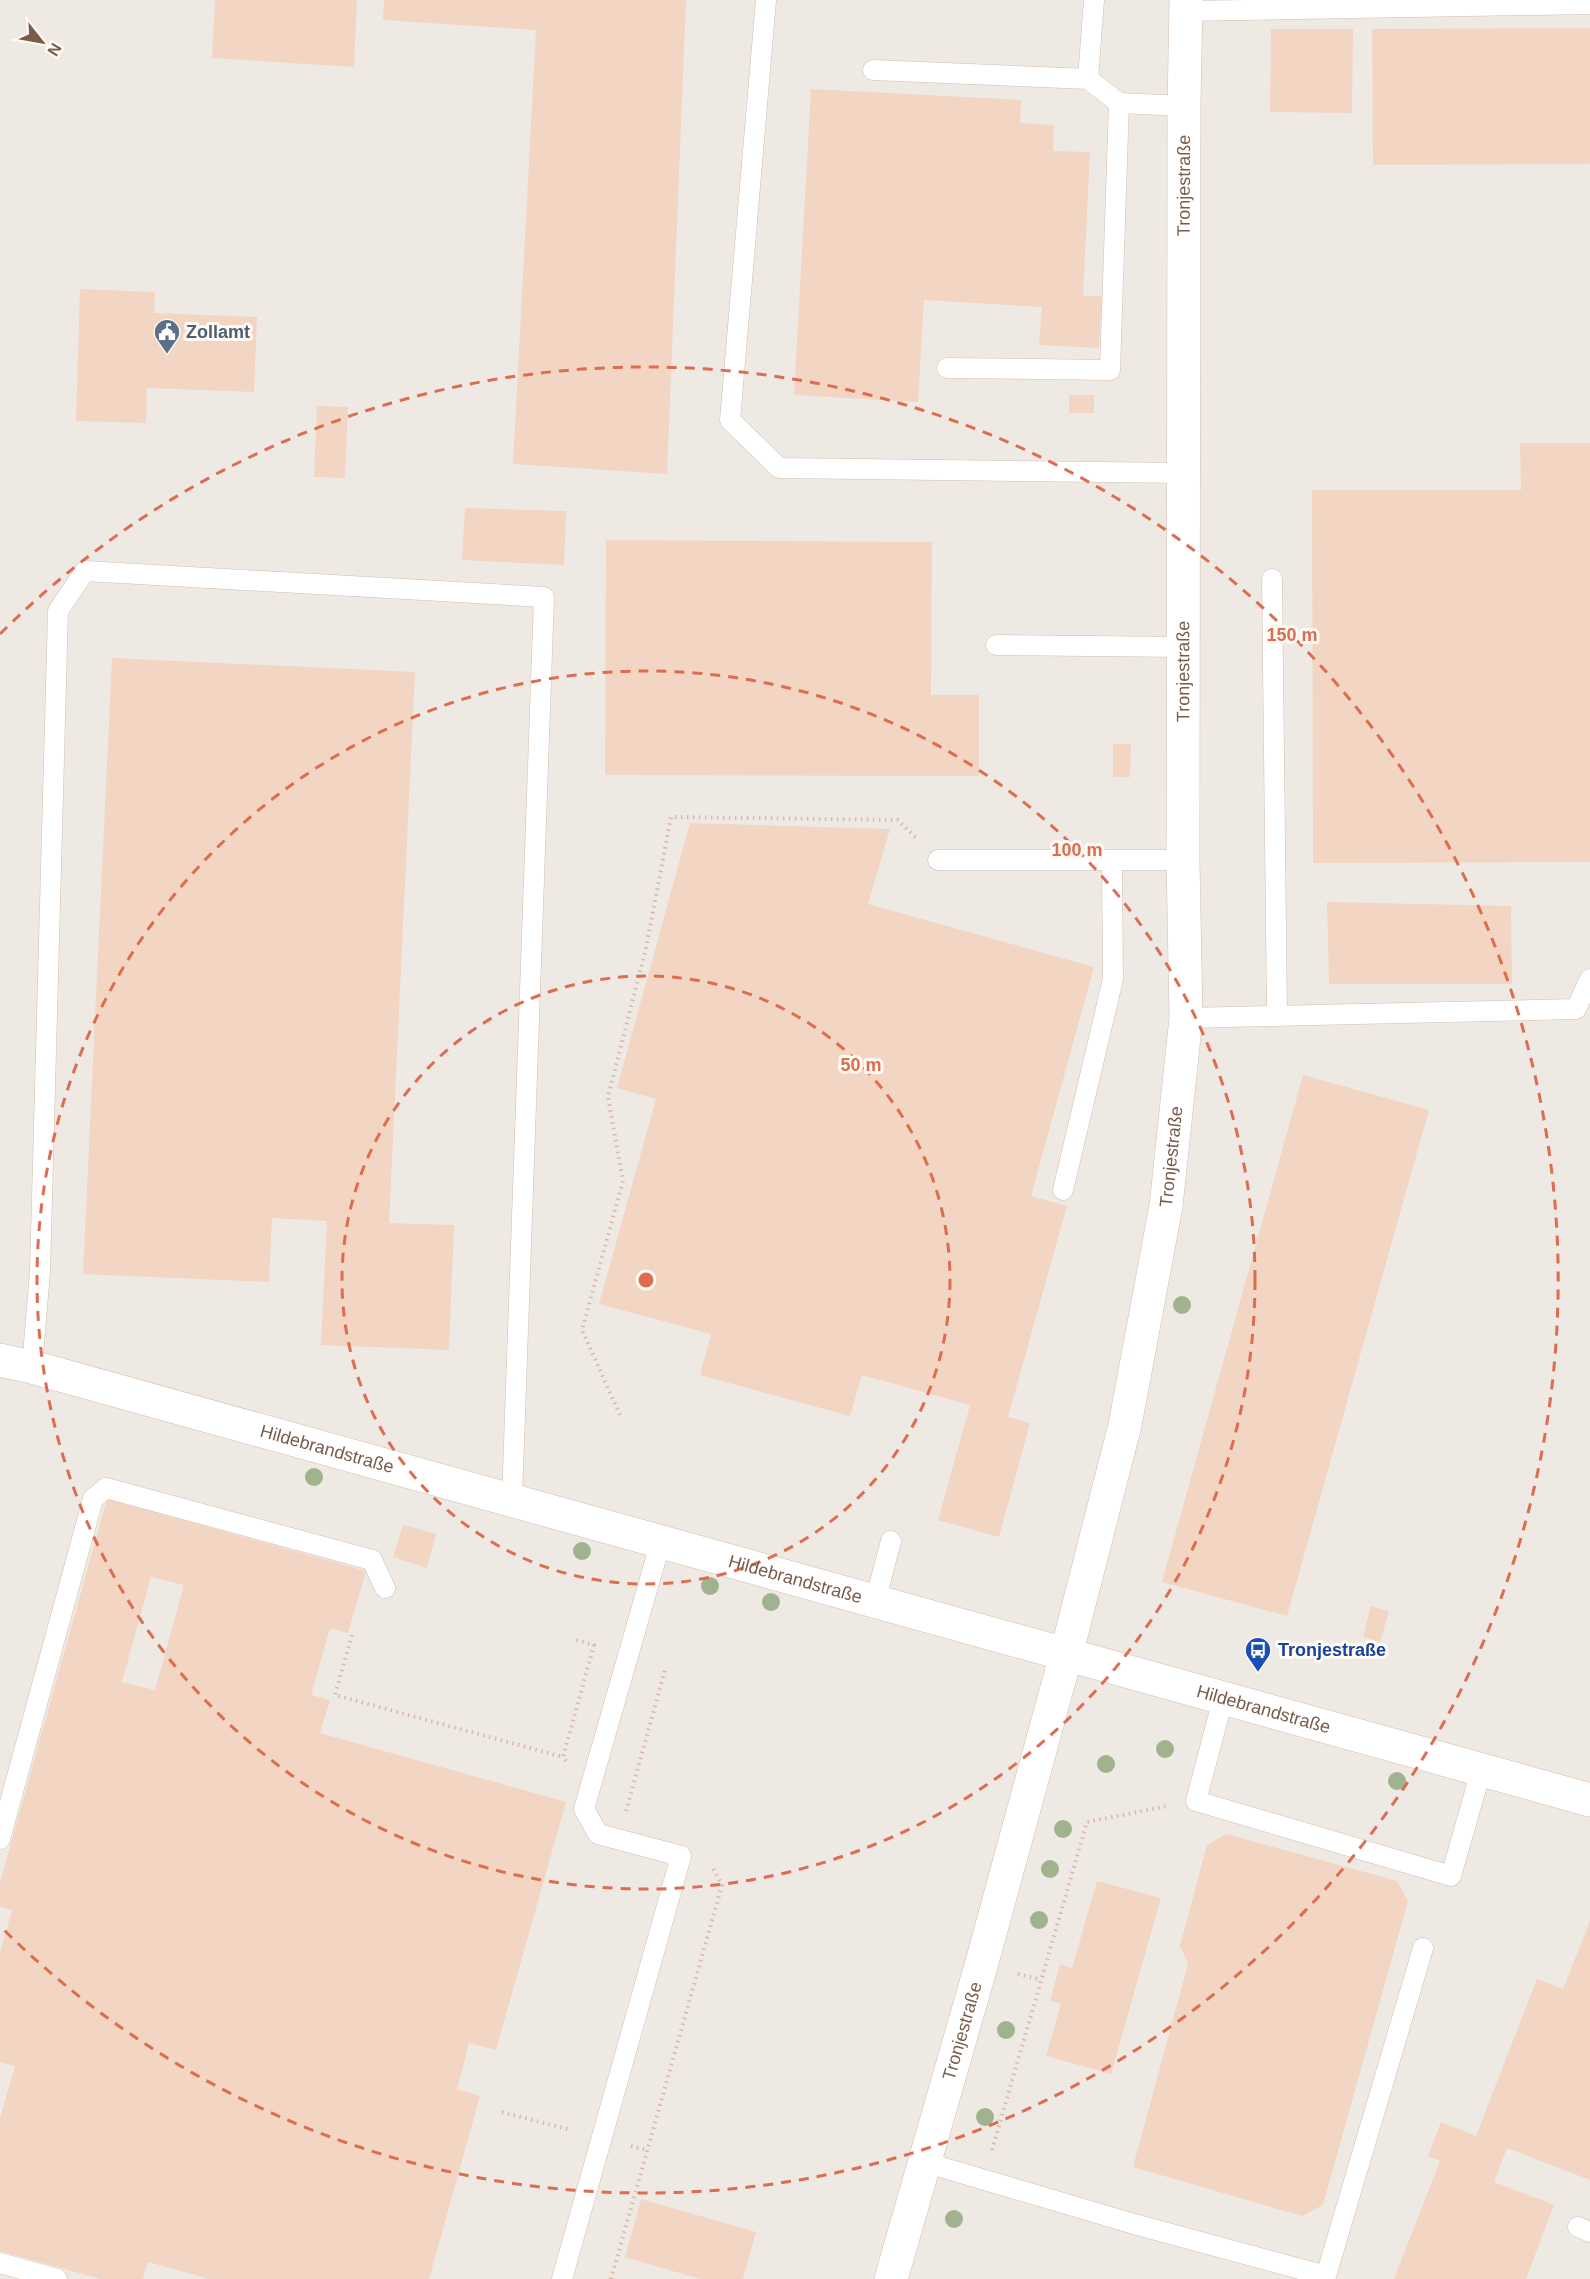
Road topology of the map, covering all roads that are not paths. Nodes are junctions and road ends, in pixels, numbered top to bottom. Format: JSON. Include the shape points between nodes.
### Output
{"nodes":[{"id":1,"x":766,"y":0,"type":"edge"},
{"id":2,"x":1094,"y":0,"type":"edge"},
{"id":3,"x":1590,"y":4,"type":"edge"},
{"id":4,"x":1186,"y":5,"type":"edge"},
{"id":5,"x":873,"y":70,"type":"dead end"},
{"id":6,"x":1088,"y":79,"type":"junction"},
{"id":7,"x":1119,"y":103,"type":"junction"},
{"id":8,"x":1184,"y":106,"type":"junction"},
{"id":9,"x":948,"y":368,"type":"dead end"},
{"id":10,"x":1184,"y":473,"type":"junction"},
{"id":11,"x":1272,"y":579,"type":"dead end"},
{"id":12,"x":996,"y":645,"type":"dead end"},
{"id":13,"x":1184,"y":647,"type":"junction"},
{"id":14,"x":938,"y":860,"type":"road end"},
{"id":15,"x":1183,"y":860,"type":"junction"},
{"id":16,"x":1112,"y":861,"type":"junction"},
{"id":17,"x":1590,"y":979,"type":"edge"},
{"id":18,"x":1277,"y":1016,"type":"junction"},
{"id":19,"x":1186,"y":1018,"type":"junction"},
{"id":20,"x":1064,"y":1190,"type":"dead end"},
{"id":21,"x":0,"y":1360,"type":"edge"},
{"id":22,"x":32,"y":1366,"type":"junction"},
{"id":23,"x":512,"y":1499,"type":"junction"},
{"id":24,"x":661,"y":1541,"type":"junction"},
{"id":25,"x":891,"y":1541,"type":"dead end"},
{"id":26,"x":385,"y":1588,"type":"dead end"},
{"id":27,"x":875,"y":1602,"type":"junction"},
{"id":28,"x":1066,"y":1655,"type":"junction"},
{"id":29,"x":1223,"y":1699,"type":"junction"},
{"id":30,"x":1480,"y":1771,"type":"junction"},
{"id":31,"x":1590,"y":1800,"type":"edge"},
{"id":32,"x":0,"y":1839,"type":"edge"},
{"id":33,"x":1423,"y":1948,"type":"dead end"},
{"id":34,"x":924,"y":2162,"type":"junction"},
{"id":35,"x":0,"y":2263,"type":"edge"},
{"id":36,"x":57,"y":2279,"type":"edge"},
{"id":37,"x":562,"y":2279,"type":"edge"},
{"id":38,"x":891,"y":2279,"type":"edge"}],
"edges":[{"from":1,"to":10,"type":"lane","via":[[730,420],[779,468]]},
{"from":2,"to":6,"type":"lane"},
{"from":3,"to":4,"type":"lane"},
{"from":4,"to":8,"type":"street","name":"Tronjestraße"},
{"from":5,"to":6,"type":"lane"},
{"from":6,"to":7,"type":"lane"},
{"from":7,"to":8,"type":"lane"},
{"from":7,"to":9,"type":"lane","via":[[1110,370]]},
{"from":8,"to":10,"type":"street","name":"Tronjestraße"},
{"from":10,"to":13,"type":"street","name":"Tronjestraße"},
{"from":11,"to":18,"type":"lane"},
{"from":12,"to":13,"type":"lane"},
{"from":13,"to":15,"type":"street","name":"Tronjestraße"},
{"from":14,"to":16,"type":"lane"},
{"from":15,"to":16,"type":"lane"},
{"from":15,"to":19,"type":"street","name":"Tronjestraße"},
{"from":16,"to":20,"type":"lane","via":[[1113,979]]},
{"from":17,"to":18,"type":"lane","via":[[1576,1009]]},
{"from":18,"to":19,"type":"lane"},
{"from":19,"to":28,"type":"street","name":"Tronjestraße","via":[[1166,1206],[1125,1425]]},
{"from":21,"to":22,"type":"street","name":"Hildebrandstraße"},
{"from":22,"to":23,"type":"street","name":"Hildebrandstraße"},
{"from":22,"to":23,"type":"lane","via":[[40,1272],[58,611],[85,572],[544,597]]},
{"from":23,"to":24,"type":"street","name":"Hildebrandstraße"},
{"from":24,"to":27,"type":"street","name":"Hildebrandstraße"},
{"from":24,"to":37,"type":"lane","via":[[584,1809],[598,1834],[681,1856]]},
{"from":25,"to":27,"type":"lane"},
{"from":26,"to":32,"type":"lane","via":[[372,1560],[106,1488],[93,1498]]},
{"from":27,"to":28,"type":"street","name":"Hildebrandstraße"},
{"from":28,"to":29,"type":"street","name":"Hildebrandstraße"},
{"from":28,"to":34,"type":"street","name":"Tronjestraße"},
{"from":29,"to":30,"type":"street","name":"Hildebrandstraße"},
{"from":29,"to":30,"type":"lane","via":[[1196,1801],[1451,1876]]},
{"from":30,"to":31,"type":"street","name":"Hildebrandstraße"},
{"from":33,"to":34,"type":"lane","via":[[1326,2276]]},
{"from":34,"to":38,"type":"street","name":"Tronjestraße"},
{"from":35,"to":36,"type":"lane"}]}
